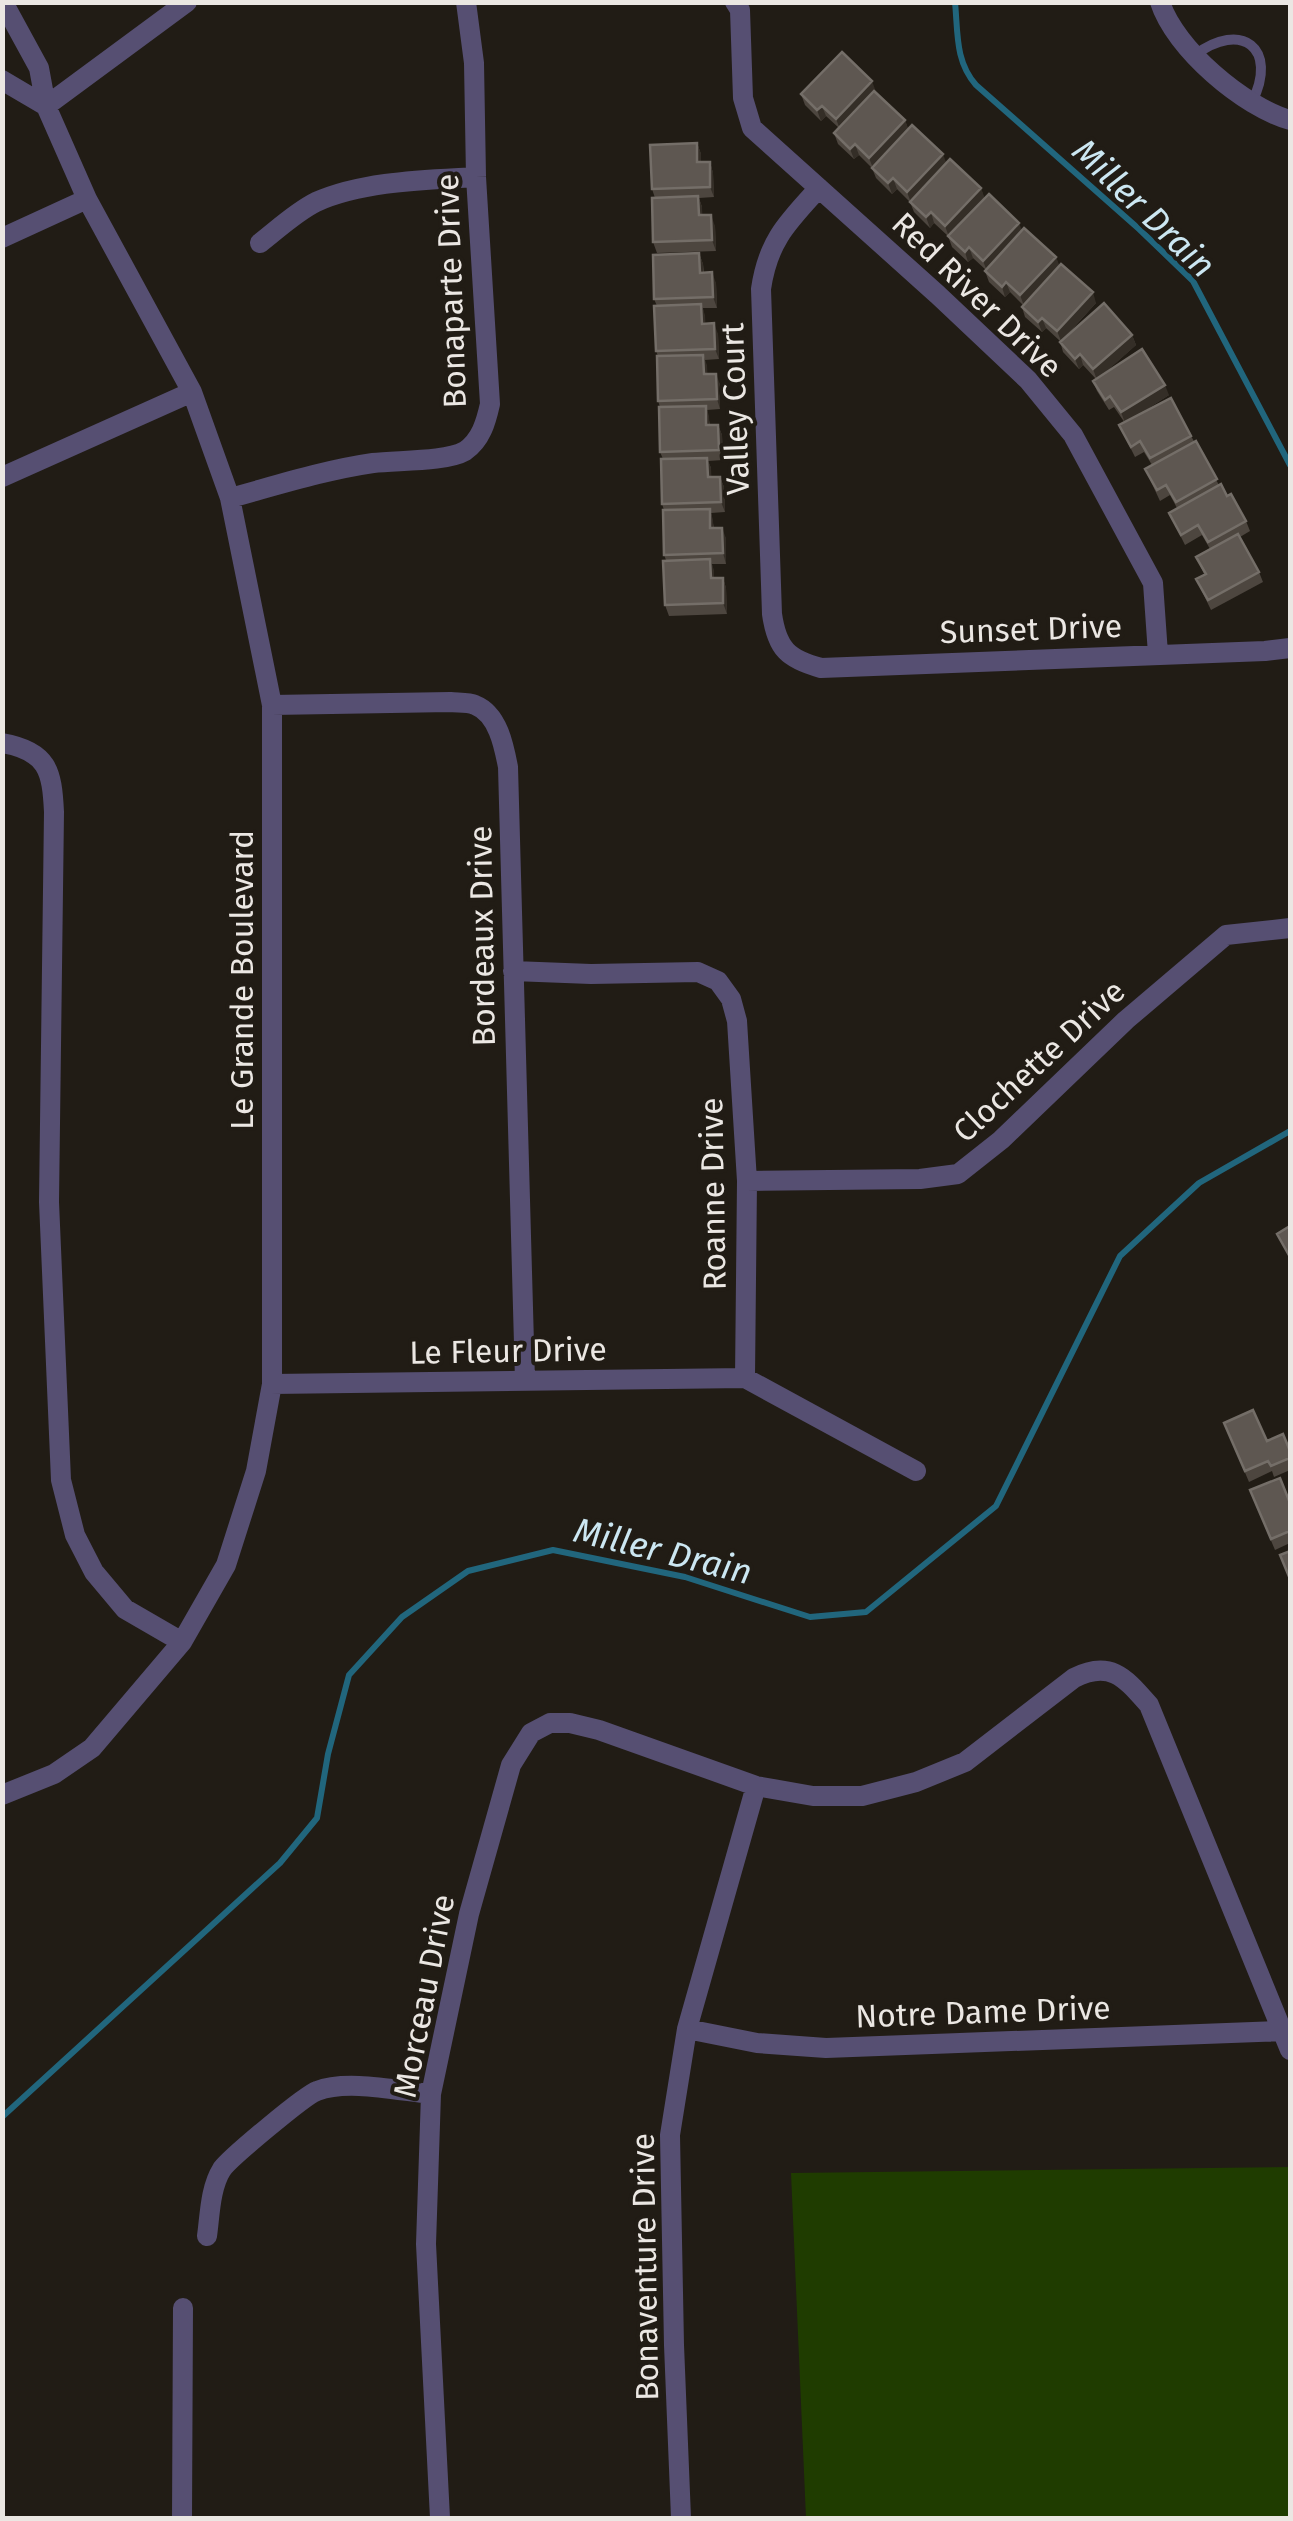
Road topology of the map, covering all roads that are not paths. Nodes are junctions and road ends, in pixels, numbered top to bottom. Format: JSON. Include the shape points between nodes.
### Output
{"nodes":[{"id":1,"x":4,"y":2,"type":"edge"},
{"id":2,"x":187,"y":2,"type":"edge"},
{"id":3,"x":466,"y":2,"type":"edge"},
{"id":4,"x":735,"y":2,"type":"edge"},
{"id":5,"x":1160,"y":2,"type":"edge"},
{"id":6,"x":1195,"y":55,"type":"junction"},
{"id":7,"x":2,"y":80,"type":"edge"},
{"id":8,"x":1252,"y":102,"type":"junction"},
{"id":9,"x":46,"y":106,"type":"junction"},
{"id":10,"x":1290,"y":120,"type":"edge"},
{"id":11,"x":476,"y":177,"type":"junction"},
{"id":12,"x":819,"y":188,"type":"junction"},
{"id":13,"x":87,"y":198,"type":"junction"},
{"id":14,"x":2,"y":238,"type":"edge"},
{"id":15,"x":260,"y":243,"type":"dead end"},
{"id":16,"x":192,"y":392,"type":"junction"},
{"id":17,"x":2,"y":477,"type":"edge"},
{"id":18,"x":230,"y":498,"type":"junction"},
{"id":19,"x":781,"y":646,"type":"joint"},
{"id":20,"x":1290,"y":648,"type":"edge"},
{"id":21,"x":1158,"y":654,"type":"junction"},
{"id":22,"x":272,"y":706,"type":"junction"},
{"id":23,"x":2,"y":743,"type":"edge"},
{"id":24,"x":1290,"y":928,"type":"edge"},
{"id":25,"x":513,"y":972,"type":"junction"},
{"id":26,"x":747,"y":1181,"type":"junction"},
{"id":27,"x":745,"y":1378,"type":"junction"},
{"id":28,"x":525,"y":1380,"type":"junction"},
{"id":29,"x":272,"y":1384,"type":"junction"},
{"id":30,"x":916,"y":1470,"type":"dead end"},
{"id":31,"x":182,"y":1642,"type":"junction"},
{"id":32,"x":756,"y":1786,"type":"junction"},
{"id":33,"x":2,"y":1795,"type":"edge"},
{"id":34,"x":687,"y":2030,"type":"junction"},
{"id":35,"x":1286,"y":2040,"type":"edge"},
{"id":36,"x":432,"y":2094,"type":"junction"},
{"id":37,"x":207,"y":2236,"type":"dead end"},
{"id":38,"x":183,"y":2308,"type":"dead end"},
{"id":39,"x":182,"y":2518,"type":"edge"},
{"id":40,"x":440,"y":2518,"type":"edge"},
{"id":41,"x":682,"y":2518,"type":"edge"}],
"edges":[{"from":1,"to":9,"type":"street","name":"Le Grande Boulevard","via":[[38,68]]},
{"from":2,"to":9,"type":"street"},
{"from":3,"to":11,"type":"street","name":"Bonaparte Drive"},
{"from":4,"to":12,"type":"street","name":"Red River Drive","via":[[752,128]]},
{"from":5,"to":6,"type":"street"},
{"from":6,"to":8,"type":"street"},
{"from":6,"to":8,"type":"lane","via":[[1210,43],[1236,38],[1258,52],[1262,77]]},
{"from":7,"to":9,"type":"street"},
{"from":8,"to":10,"type":"street"},
{"from":9,"to":13,"type":"street","name":"Le Grande Boulevard"},
{"from":11,"to":15,"type":"street","via":[[349,191],[316,202]]},
{"from":11,"to":18,"type":"street","name":"Bonaparte Drive","via":[[490,404],[477,439],[445,457],[374,463]]},
{"from":12,"to":19,"type":"street","name":"Valley Court","via":[[772,245],[761,290],[772,614]]},
{"from":12,"to":21,"type":"street","name":"Red River Drive","via":[[1028,380],[1073,434],[1153,583]]},
{"from":13,"to":14,"type":"street"},
{"from":13,"to":16,"type":"street","name":"Le Grande Boulevard"},
{"from":16,"to":17,"type":"street"},
{"from":16,"to":18,"type":"street","name":"Le Grande Boulevard"},
{"from":18,"to":22,"type":"street","name":"Le Grande Boulevard"},
{"from":19,"to":21,"type":"street","name":"Sunset Drive","via":[[821,668]]},
{"from":20,"to":21,"type":"street","name":"Sunset Drive"},
{"from":22,"to":25,"type":"street","name":"Bordeaux Drive","via":[[450,702],[476,705],[496,725],[508,768]]},
{"from":22,"to":29,"type":"street","name":"Le Grande Boulevard"},
{"from":23,"to":31,"type":"street","via":[[46,764],[52,782],[49,1202],[61,1480],[75,1535],[94,1572],[125,1609]]},
{"from":24,"to":26,"type":"street","name":"Clochette Drive","via":[[1226,936],[958,1174]]},
{"from":25,"to":26,"type":"street","name":"Roanne Drive","via":[[698,972],[718,982],[737,1021]]},
{"from":25,"to":28,"type":"street","name":"Bordeaux Drive"},
{"from":26,"to":27,"type":"street","name":"Roanne Drive"},
{"from":27,"to":28,"type":"street","name":"Le Fleur Drive"},
{"from":27,"to":30,"type":"street"},
{"from":28,"to":29,"type":"street","name":"Le Fleur Drive"},
{"from":29,"to":31,"type":"street","name":"Le Grande Boulevard","via":[[256,1471],[226,1565]]},
{"from":31,"to":33,"type":"street","name":"Le Grande Boulevard","via":[[92,1748],[54,1774]]},
{"from":32,"to":34,"type":"street","name":"Bonaventure Drive"},
{"from":32,"to":35,"type":"street","name":"Morceau Drive","via":[[862,1796],[916,1782],[965,1762],[1074,1678],[1109,1670],[1149,1705]]},
{"from":32,"to":36,"type":"street","name":"Morceau Drive","via":[[570,1723],[550,1722],[531,1733],[512,1765],[469,1914]]},
{"from":34,"to":35,"type":"street","name":"Notre Dame Drive","via":[[826,2048]]},
{"from":34,"to":41,"type":"street","name":"Bonaventure Drive","via":[[670,2135]]},
{"from":36,"to":37,"type":"street","via":[[342,2086],[316,2091],[222,2169]]},
{"from":36,"to":40,"type":"street","name":"Morceau Drive","via":[[426,2244]]},
{"from":38,"to":39,"type":"street"}]}
